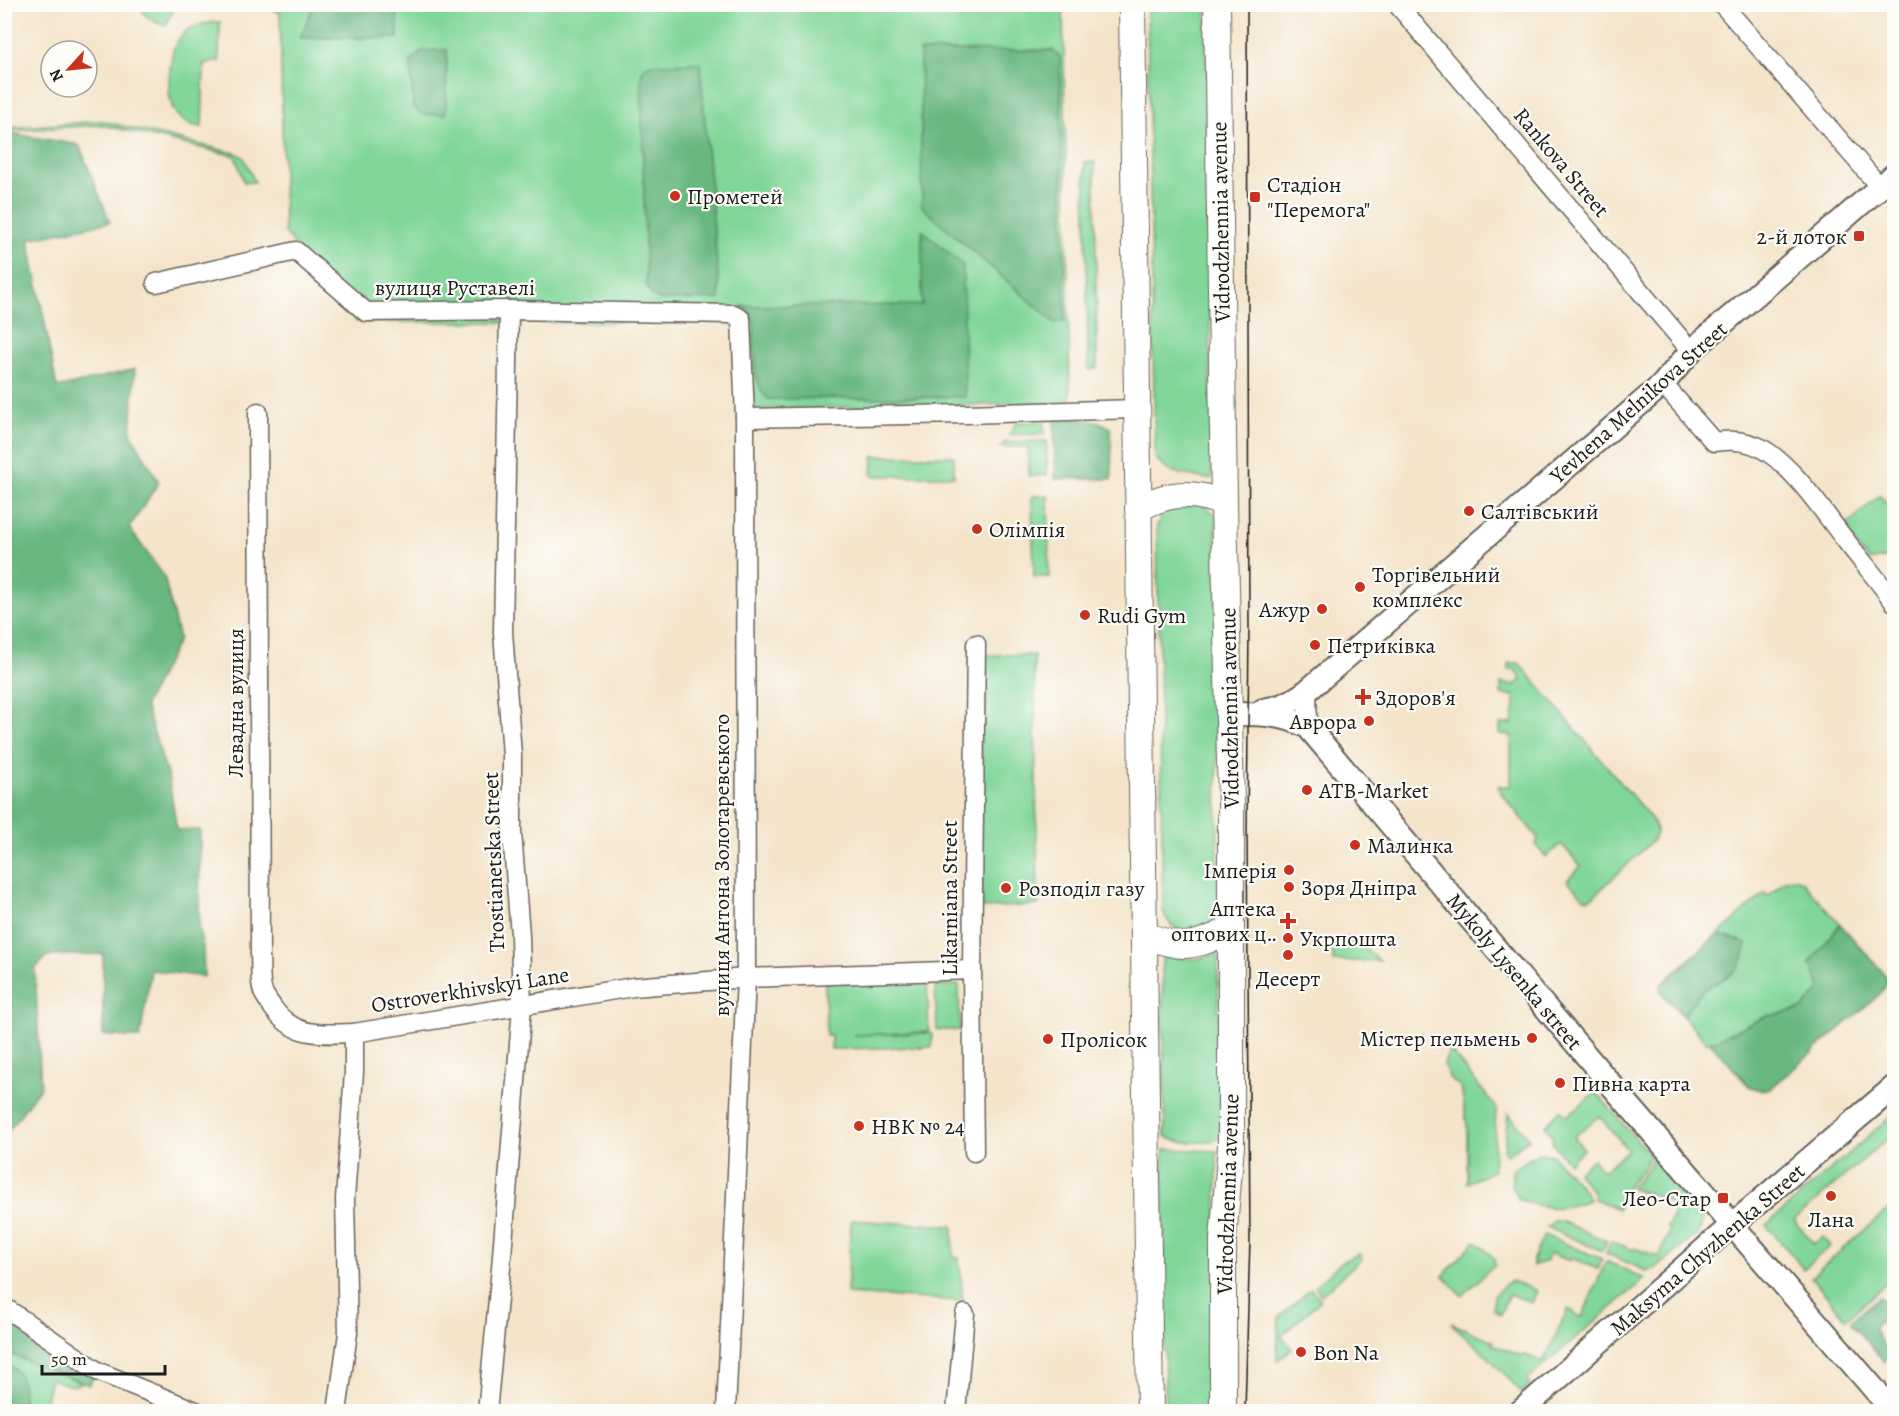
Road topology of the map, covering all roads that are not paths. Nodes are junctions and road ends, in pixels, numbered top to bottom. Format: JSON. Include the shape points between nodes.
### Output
{"nodes":[{"id":1,"x":1132,"y":4,"type":"edge"},
{"id":2,"x":1217,"y":4,"type":"edge"},
{"id":3,"x":1397,"y":4,"type":"edge"},
{"id":4,"x":1722,"y":4,"type":"edge"},
{"id":5,"x":1887,"y":181,"type":"edge"},
{"id":6,"x":156,"y":283,"type":"dead end"},
{"id":7,"x":508,"y":310,"type":"junction"},
{"id":8,"x":741,"y":319,"type":"joint"},
{"id":9,"x":1691,"y":351,"type":"junction"},
{"id":10,"x":1663,"y":384,"type":"junction"},
{"id":11,"x":1136,"y":409,"type":"junction"},
{"id":12,"x":258,"y":412,"type":"dead end"},
{"id":13,"x":745,"y":418,"type":"junction"},
{"id":14,"x":1224,"y":504,"type":"junction"},
{"id":15,"x":1138,"y":509,"type":"junction"},
{"id":16,"x":1894,"y":602,"type":"edge"},
{"id":17,"x":976,"y":644,"type":"dead end"},
{"id":18,"x":1307,"y":690,"type":"junction"},
{"id":19,"x":1229,"y":714,"type":"junction"},
{"id":20,"x":1308,"y":727,"type":"junction"},
{"id":21,"x":1230,"y":930,"type":"junction"},
{"id":22,"x":1145,"y":935,"type":"junction"},
{"id":23,"x":972,"y":970,"type":"junction"},
{"id":24,"x":746,"y":978,"type":"junction"},
{"id":25,"x":522,"y":1006,"type":"junction"},
{"id":26,"x":354,"y":1033,"type":"junction"},
{"id":27,"x":1894,"y":1087,"type":"edge"},
{"id":28,"x":974,"y":1152,"type":"dead end"},
{"id":29,"x":1732,"y":1225,"type":"junction"},
{"id":30,"x":4,"y":1307,"type":"edge"},
{"id":31,"x":965,"y":1314,"type":"dead end"},
{"id":32,"x":198,"y":1412,"type":"edge"},
{"id":33,"x":337,"y":1412,"type":"edge"},
{"id":34,"x":487,"y":1412,"type":"edge"},
{"id":35,"x":726,"y":1412,"type":"edge"},
{"id":36,"x":957,"y":1412,"type":"edge"},
{"id":37,"x":1150,"y":1412,"type":"edge"},
{"id":38,"x":1223,"y":1412,"type":"edge"},
{"id":39,"x":1520,"y":1412,"type":"edge"},
{"id":40,"x":1894,"y":1412,"type":"edge"}],
"edges":[{"from":1,"to":11,"type":"main road"},
{"from":2,"to":14,"type":"main road","name":"Vidrodzhennia avenue"},
{"from":3,"to":9,"type":"street","name":"Rankova Street"},
{"from":4,"to":5,"type":"street"},
{"from":5,"to":9,"type":"street","name":"Yevhena Melnikova Street"},
{"from":6,"to":7,"type":"street","name":"вулиця Руставелі","via":[[296,251],[366,312]]},
{"from":7,"to":8,"type":"street","name":"вулиця Руставелі","via":[[734,314]]},
{"from":7,"to":25,"type":"street","name":"Trostianetska Street","via":[[503,632]]},
{"from":8,"to":13,"type":"street","name":"вулиця Антона Золотаревського"},
{"from":9,"to":10,"type":"street","name":"Yevhena Melnikova Street"},
{"from":10,"to":16,"type":"street","via":[[1714,442],[1745,442],[1776,459],[1808,492]]},
{"from":10,"to":18,"type":"street","name":"Yevhena Melnikova Street"},
{"from":11,"to":13,"type":"street"},
{"from":11,"to":15,"type":"main road"},
{"from":12,"to":26,"type":"street","name":"Левадна вулиця","via":[[263,993],[277,1013],[302,1032]]},
{"from":13,"to":24,"type":"street","name":"вулиця Антона Золотаревського"},
{"from":14,"to":15,"type":"main road","via":[[1210,497],[1178,494]]},
{"from":14,"to":19,"type":"main road","name":"Vidrodzhennia avenue"},
{"from":15,"to":22,"type":"main road"},
{"from":17,"to":23,"type":"street","name":"Likarniana Street"},
{"from":18,"to":19,"type":"street","name":"Yevhena Melnikova Street","via":[[1282,707]]},
{"from":18,"to":20,"type":"street"},
{"from":19,"to":20,"type":"street","name":"Mykoly Lysenka street","via":[[1282,716]]},
{"from":19,"to":21,"type":"main road","name":"Vidrodzhennia avenue"},
{"from":20,"to":29,"type":"street","name":"Mykoly Lysenka street"},
{"from":21,"to":22,"type":"main road","via":[[1180,946]]},
{"from":21,"to":38,"type":"main road","name":"Vidrodzhennia avenue","via":[[1230,1146],[1223,1239]]},
{"from":22,"to":37,"type":"main road"},
{"from":23,"to":24,"type":"street","name":"Ostroverkhivskyi Lane"},
{"from":23,"to":28,"type":"street","name":"Likarniana Street"},
{"from":24,"to":25,"type":"street","name":"Ostroverkhivskyi Lane","via":[[633,987]]},
{"from":24,"to":35,"type":"street","name":"вулиця Антона Золотаревського"},
{"from":25,"to":26,"type":"street","name":"Ostroverkhivskyi Lane"},
{"from":25,"to":34,"type":"street","name":"Trostianetska Street"},
{"from":26,"to":33,"type":"street","name":"Ostroverkhivskyi Lane","via":[[345,1199],[348,1332]]},
{"from":27,"to":29,"type":"street","name":"Maksyma Chyzhenka Street"},
{"from":29,"to":39,"type":"street","name":"Maksyma Chyzhenka Street"},
{"from":29,"to":40,"type":"street","name":"Mykoly Lysenka street"},
{"from":30,"to":32,"type":"street","via":[[97,1371]]},
{"from":31,"to":36,"type":"street"}]}
